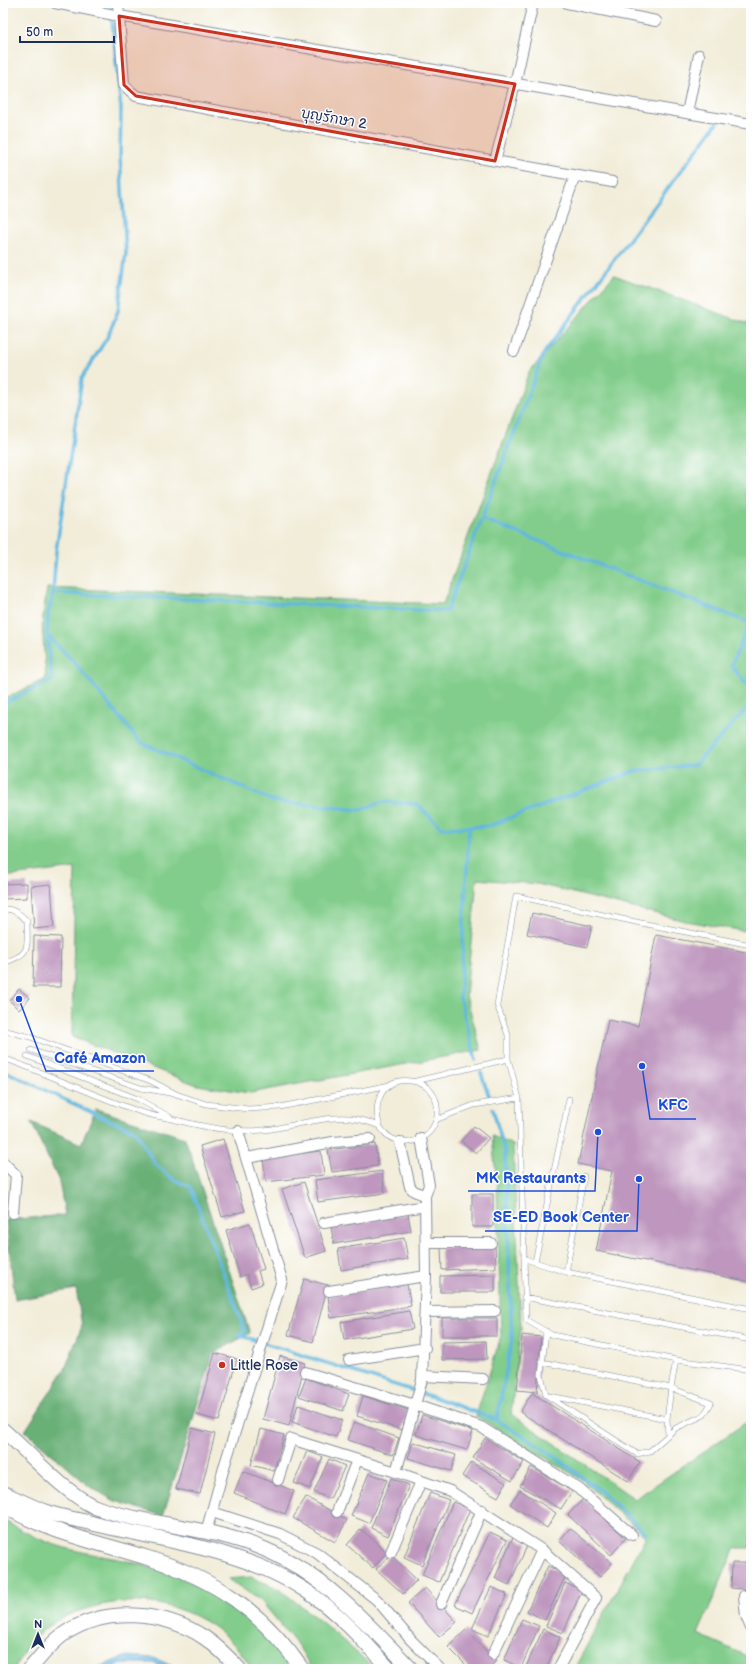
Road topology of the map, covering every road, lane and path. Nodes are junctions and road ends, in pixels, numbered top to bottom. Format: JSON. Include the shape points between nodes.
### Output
{"nodes":[{"id":1,"x":55,"y":3,"type":"edge"},
{"id":2,"x":118,"y":3,"type":"edge"},
{"id":3,"x":532,"y":3,"type":"edge"},
{"id":4,"x":567,"y":3,"type":"edge"},
{"id":5,"x":119,"y":16,"type":"junction"},
{"id":6,"x":656,"y":21,"type":"dead end"},
{"id":7,"x":699,"y":56,"type":"dead end"},
{"id":8,"x":515,"y":84,"type":"junction"},
{"id":9,"x":687,"y":113,"type":"junction"},
{"id":10,"x":751,"y":124,"type":"edge"},
{"id":11,"x":495,"y":161,"type":"junction"},
{"id":12,"x":575,"y":176,"type":"junction"},
{"id":13,"x":612,"y":182,"type":"dead end"},
{"id":14,"x":514,"y":351,"type":"dead end"},
{"id":15,"x":3,"y":909,"type":"edge"},
{"id":16,"x":751,"y":944,"type":"edge"},
{"id":17,"x":3,"y":963,"type":"edge"},
{"id":18,"x":3,"y":1030,"type":"edge"},
{"id":19,"x":31,"y":1050,"type":"dead end"},
{"id":20,"x":27,"y":1056,"type":"dead end"},
{"id":21,"x":3,"y":1058,"type":"edge"},
{"id":22,"x":508,"y":1059,"type":"junction"},
{"id":23,"x":416,"y":1082,"type":"junction"},
{"id":24,"x":390,"y":1085,"type":"junction"},
{"id":25,"x":176,"y":1094,"type":"junction"},
{"id":26,"x":519,"y":1098,"type":"junction"},
{"id":27,"x":569,"y":1099,"type":"dead end"},
{"id":28,"x":174,"y":1119,"type":"junction"},
{"id":29,"x":438,"y":1119,"type":"junction"},
{"id":30,"x":380,"y":1127,"type":"junction"},
{"id":31,"x":238,"y":1131,"type":"junction"},
{"id":32,"x":421,"y":1138,"type":"junction"},
{"id":33,"x":370,"y":1139,"type":"dead end"},
{"id":34,"x":400,"y":1142,"type":"junction"},
{"id":35,"x":247,"y":1158,"type":"junction"},
{"id":36,"x":3,"y":1162,"type":"edge"},
{"id":37,"x":584,"y":1176,"type":"dead end"},
{"id":38,"x":425,"y":1201,"type":"junction"},
{"id":39,"x":13,"y":1213,"type":"dead end"},
{"id":40,"x":324,"y":1223,"type":"dead end"},
{"id":41,"x":426,"y":1243,"type":"junction"},
{"id":42,"x":491,"y":1243,"type":"dead end"},
{"id":43,"x":524,"y":1259,"type":"junction"},
{"id":44,"x":535,"y":1262,"type":"junction"},
{"id":45,"x":566,"y":1272,"type":"junction"},
{"id":46,"x":426,"y":1276,"type":"junction"},
{"id":47,"x":329,"y":1291,"type":"dead end"},
{"id":48,"x":524,"y":1297,"type":"junction"},
{"id":49,"x":751,"y":1308,"type":"edge"},
{"id":50,"x":495,"y":1311,"type":"dead end"},
{"id":51,"x":426,"y":1312,"type":"junction"},
{"id":52,"x":546,"y":1331,"type":"junction"},
{"id":53,"x":751,"y":1340,"type":"edge"},
{"id":54,"x":425,"y":1348,"type":"junction"},
{"id":55,"x":349,"y":1360,"type":"dead end"},
{"id":56,"x":676,"y":1360,"type":"junction"},
{"id":57,"x":542,"y":1362,"type":"junction"},
{"id":58,"x":751,"y":1370,"type":"edge"},
{"id":59,"x":304,"y":1372,"type":"dead end"},
{"id":60,"x":422,"y":1378,"type":"junction"},
{"id":61,"x":483,"y":1380,"type":"dead end"},
{"id":62,"x":671,"y":1388,"type":"junction"},
{"id":63,"x":546,"y":1395,"type":"junction"},
{"id":64,"x":416,"y":1402,"type":"junction"},
{"id":65,"x":667,"y":1419,"type":"junction"},
{"id":66,"x":3,"y":1430,"type":"edge"},
{"id":67,"x":668,"y":1435,"type":"junction"},
{"id":68,"x":357,"y":1460,"type":"junction"},
{"id":69,"x":396,"y":1472,"type":"junction"},
{"id":70,"x":278,"y":1480,"type":"dead end"},
{"id":71,"x":421,"y":1481,"type":"junction"},
{"id":72,"x":3,"y":1493,"type":"edge"},
{"id":73,"x":3,"y":1504,"type":"edge"},
{"id":74,"x":482,"y":1510,"type":"junction"},
{"id":75,"x":212,"y":1512,"type":"junction"},
{"id":76,"x":336,"y":1512,"type":"dead end"},
{"id":77,"x":206,"y":1532,"type":"junction"},
{"id":78,"x":632,"y":1535,"type":"dead end"},
{"id":79,"x":542,"y":1550,"type":"junction"},
{"id":80,"x":391,"y":1552,"type":"dead end"},
{"id":81,"x":744,"y":1596,"type":"dead end"},
{"id":82,"x":441,"y":1604,"type":"dead end"},
{"id":83,"x":751,"y":1628,"type":"edge"},
{"id":84,"x":493,"y":1654,"type":"dead end"},
{"id":85,"x":30,"y":1669,"type":"edge"},
{"id":86,"x":239,"y":1669,"type":"edge"},
{"id":87,"x":302,"y":1669,"type":"edge"},
{"id":88,"x":389,"y":1669,"type":"edge"},
{"id":89,"x":411,"y":1669,"type":"edge"},
{"id":90,"x":440,"y":1669,"type":"edge"},
{"id":91,"x":558,"y":1669,"type":"edge"}],
"edges":[{"from":1,"to":5,"type":"street"},
{"from":2,"to":5,"type":"street","name":"บุญรักษา 2"},
{"from":3,"to":8,"type":"street"},
{"from":4,"to":6,"type":"street"},
{"from":5,"to":8,"type":"street"},
{"from":5,"to":11,"type":"street","name":"บุญรักษา 2","via":[[124,84],[136,96]]},
{"from":7,"to":9,"type":"street"},
{"from":8,"to":9,"type":"street"},
{"from":8,"to":11,"type":"street"},
{"from":9,"to":10,"type":"street"},
{"from":11,"to":12,"type":"street","name":"บุญรักษา 2"},
{"from":12,"to":13,"type":"street","name":"บุญรักษา 2"},
{"from":12,"to":14,"type":"street"},
{"from":15,"to":17,"type":"lane","via":[[22,915],[27,921],[27,949],[20,958]]},
{"from":16,"to":22,"type":"lane","via":[[516,896],[497,1005],[508,1035]]},
{"from":18,"to":25,"type":"lane","via":[[30,1037],[151,1081]]},
{"from":19,"to":25,"type":"lane","via":[[141,1088]]},
{"from":20,"to":28,"type":"lane","via":[[138,1098]]},
{"from":21,"to":28,"type":"lane","via":[[140,1112]]},
{"from":22,"to":23,"type":"lane"},
{"from":22,"to":26,"type":"lane"},
{"from":23,"to":24,"type":"lane","via":[[399,1081]]},
{"from":23,"to":29,"type":"lane","via":[[429,1089],[437,1101]]},
{"from":24,"to":25,"type":"lane","via":[[280,1107],[248,1109],[206,1104]]},
{"from":24,"to":30,"type":"lane","via":[[379,1097],[376,1109]]},
{"from":26,"to":29,"type":"lane","via":[[474,1105]]},
{"from":26,"to":43,"type":"lane"},
{"from":27,"to":44,"type":"lane"},
{"from":28,"to":31,"type":"lane","via":[[227,1131]]},
{"from":29,"to":32,"type":"lane","via":[[431,1132]]},
{"from":30,"to":31,"type":"lane","via":[[355,1119],[339,1118],[264,1130]]},
{"from":30,"to":34,"type":"lane"},
{"from":31,"to":35,"type":"street"},
{"from":32,"to":34,"type":"lane","via":[[412,1142]]},
{"from":32,"to":38,"type":"street","via":[[429,1185]]},
{"from":33,"to":35,"type":"street","via":[[333,1142]]},
{"from":34,"to":38,"type":"street","via":[[410,1187]]},
{"from":35,"to":75,"type":"street","via":[[281,1274],[281,1287]]},
{"from":36,"to":39,"type":"street","via":[[16,1175]]},
{"from":37,"to":45,"type":"lane"},
{"from":38,"to":40,"type":"street"},
{"from":38,"to":41,"type":"street"},
{"from":41,"to":42,"type":"street"},
{"from":41,"to":46,"type":"street"},
{"from":43,"to":44,"type":"lane"},
{"from":43,"to":48,"type":"lane"},
{"from":44,"to":45,"type":"lane"},
{"from":45,"to":49,"type":"lane"},
{"from":46,"to":47,"type":"street"},
{"from":46,"to":51,"type":"street"},
{"from":48,"to":52,"type":"lane","via":[[526,1320]]},
{"from":48,"to":53,"type":"lane"},
{"from":50,"to":51,"type":"street"},
{"from":51,"to":54,"type":"street"},
{"from":52,"to":56,"type":"lane","via":[[552,1335]]},
{"from":52,"to":57,"type":"lane"},
{"from":54,"to":55,"type":"street"},
{"from":54,"to":60,"type":"street"},
{"from":56,"to":58,"type":"lane"},
{"from":56,"to":62,"type":"lane"},
{"from":57,"to":62,"type":"lane"},
{"from":57,"to":63,"type":"lane","via":[[540,1374]]},
{"from":59,"to":64,"type":"street"},
{"from":60,"to":61,"type":"street"},
{"from":60,"to":64,"type":"street"},
{"from":62,"to":65,"type":"lane"},
{"from":62,"to":67,"type":"lane","via":[[711,1403],[704,1415],[676,1428]]},
{"from":63,"to":65,"type":"lane"},
{"from":63,"to":67,"type":"lane","via":[[637,1454],[650,1451]]},
{"from":64,"to":69,"type":"street"},
{"from":64,"to":78,"type":"street","via":[[481,1427],[579,1489]]},
{"from":65,"to":67,"type":"lane"},
{"from":66,"to":77,"type":"main road","via":[[66,1488],[93,1506]]},
{"from":68,"to":69,"type":"street"},
{"from":68,"to":70,"type":"street","via":[[292,1440]]},
{"from":68,"to":76,"type":"street"},
{"from":69,"to":71,"type":"street"},
{"from":71,"to":74,"type":"street","via":[[450,1491]]},
{"from":71,"to":80,"type":"street"},
{"from":72,"to":88,"type":"main road","via":[[50,1514],[180,1541],[243,1560],[274,1573],[305,1590],[325,1606]]},
{"from":73,"to":87,"type":"main road","via":[[47,1528],[148,1558],[211,1584],[252,1611],[288,1649]]},
{"from":74,"to":79,"type":"street"},
{"from":74,"to":82,"type":"street"},
{"from":75,"to":77,"type":"street"},
{"from":75,"to":90,"type":"street","via":[[280,1534],[317,1553],[377,1600]]},
{"from":77,"to":89,"type":"main road","via":[[264,1549],[314,1577],[365,1620]]},
{"from":79,"to":84,"type":"street"},
{"from":79,"to":91,"type":"street","via":[[596,1598]]},
{"from":81,"to":83,"type":"street","via":[[746,1616]]},
{"from":85,"to":86,"type":"main road","via":[[49,1647],[72,1629],[102,1618],[129,1615],[170,1622],[190,1630],[217,1647]]}]}
